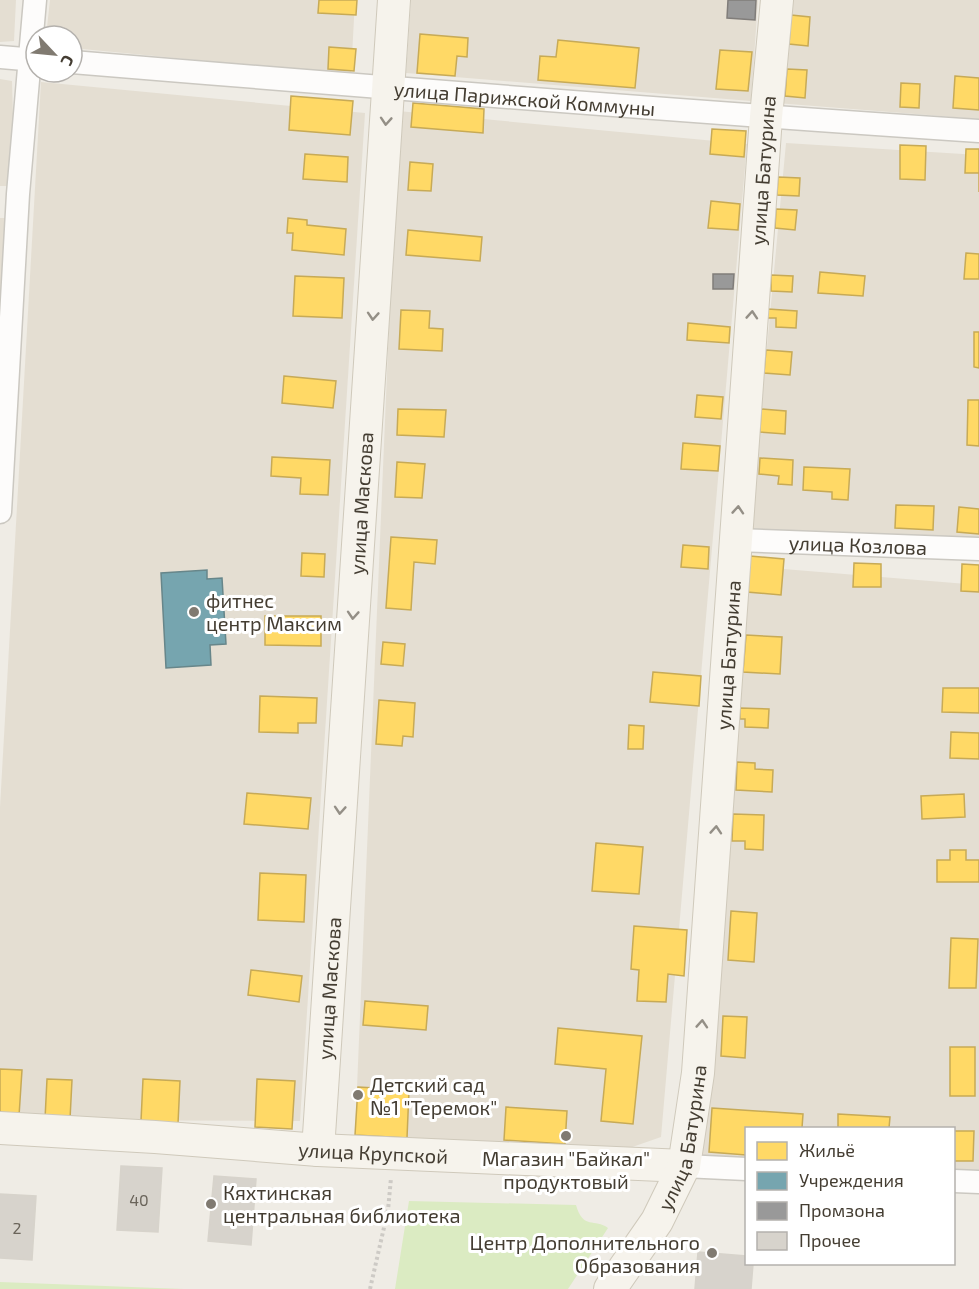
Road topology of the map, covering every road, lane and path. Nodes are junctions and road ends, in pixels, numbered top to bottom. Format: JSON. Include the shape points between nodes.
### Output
{"nodes":[{"id":1,"x":35,"y":0,"type":"edge"},
{"id":2,"x":394,"y":0,"type":"edge"},
{"id":3,"x":777,"y":0,"type":"edge"},
{"id":4,"x":34,"y":24,"type":"edge"},
{"id":5,"x":0,"y":57,"type":"edge"},
{"id":6,"x":24,"y":58,"type":"edge"},
{"id":7,"x":84,"y":64,"type":"edge"},
{"id":8,"x":29,"y":84,"type":"edge"},
{"id":9,"x":388,"y":88,"type":"junction"},
{"id":10,"x":766,"y":117,"type":"junction"},
{"id":11,"x":979,"y":131,"type":"edge"},
{"id":12,"x":9,"y":194,"type":"edge"},
{"id":13,"x":0,"y":512,"type":"edge"},
{"id":14,"x":736,"y":540,"type":"junction"},
{"id":15,"x":979,"y":549,"type":"edge"},
{"id":16,"x":0,"y":1128,"type":"edge"},
{"id":17,"x":318,"y":1150,"type":"junction"},
{"id":18,"x":393,"y":1153,"type":"junction"},
{"id":19,"x":684,"y":1166,"type":"junction"},
{"id":20,"x":745,"y":1169,"type":"edge"},
{"id":21,"x":955,"y":1181,"type":"edge"},
{"id":22,"x":979,"y":1182,"type":"edge"},
{"id":23,"x":370,"y":1289,"type":"edge"},
{"id":24,"x":610,"y":1289,"type":"edge"}],
"edges":[{"from":1,"to":4,"type":"street"},
{"from":2,"to":9,"type":"street","name":"улица Маскова"},
{"from":3,"to":10,"type":"street","name":"улица Батурина"},
{"from":5,"to":6,"type":"street"},
{"from":7,"to":9,"type":"street","name":"улица Парижской Коммуны"},
{"from":8,"to":12,"type":"street"},
{"from":9,"to":10,"type":"street","name":"улица Парижской Коммуны"},
{"from":9,"to":17,"type":"street","name":"улица Маскова","one_way":true},
{"from":10,"to":11,"type":"street","name":"улица Парижской Коммуны"},
{"from":14,"to":10,"type":"street","name":"улица Батурина","one_way":true},
{"from":12,"to":13,"type":"street"},
{"from":14,"to":15,"type":"street","name":"улица Козлова"},
{"from":19,"to":14,"type":"street","name":"улица Батурина","one_way":true,"via":[[698,1073]]},
{"from":16,"to":17,"type":"street","name":"улица Крупской"},
{"from":17,"to":18,"type":"street","name":"улица Крупской"},
{"from":18,"to":19,"type":"street","name":"улица Крупской"},
{"from":18,"to":23,"type":"path","via":[[388,1210]]},
{"from":19,"to":20,"type":"street","name":"улица Крупской"},
{"from":19,"to":24,"type":"street","name":"улица Батурина","via":[[657,1221]]},
{"from":21,"to":22,"type":"street"}]}
